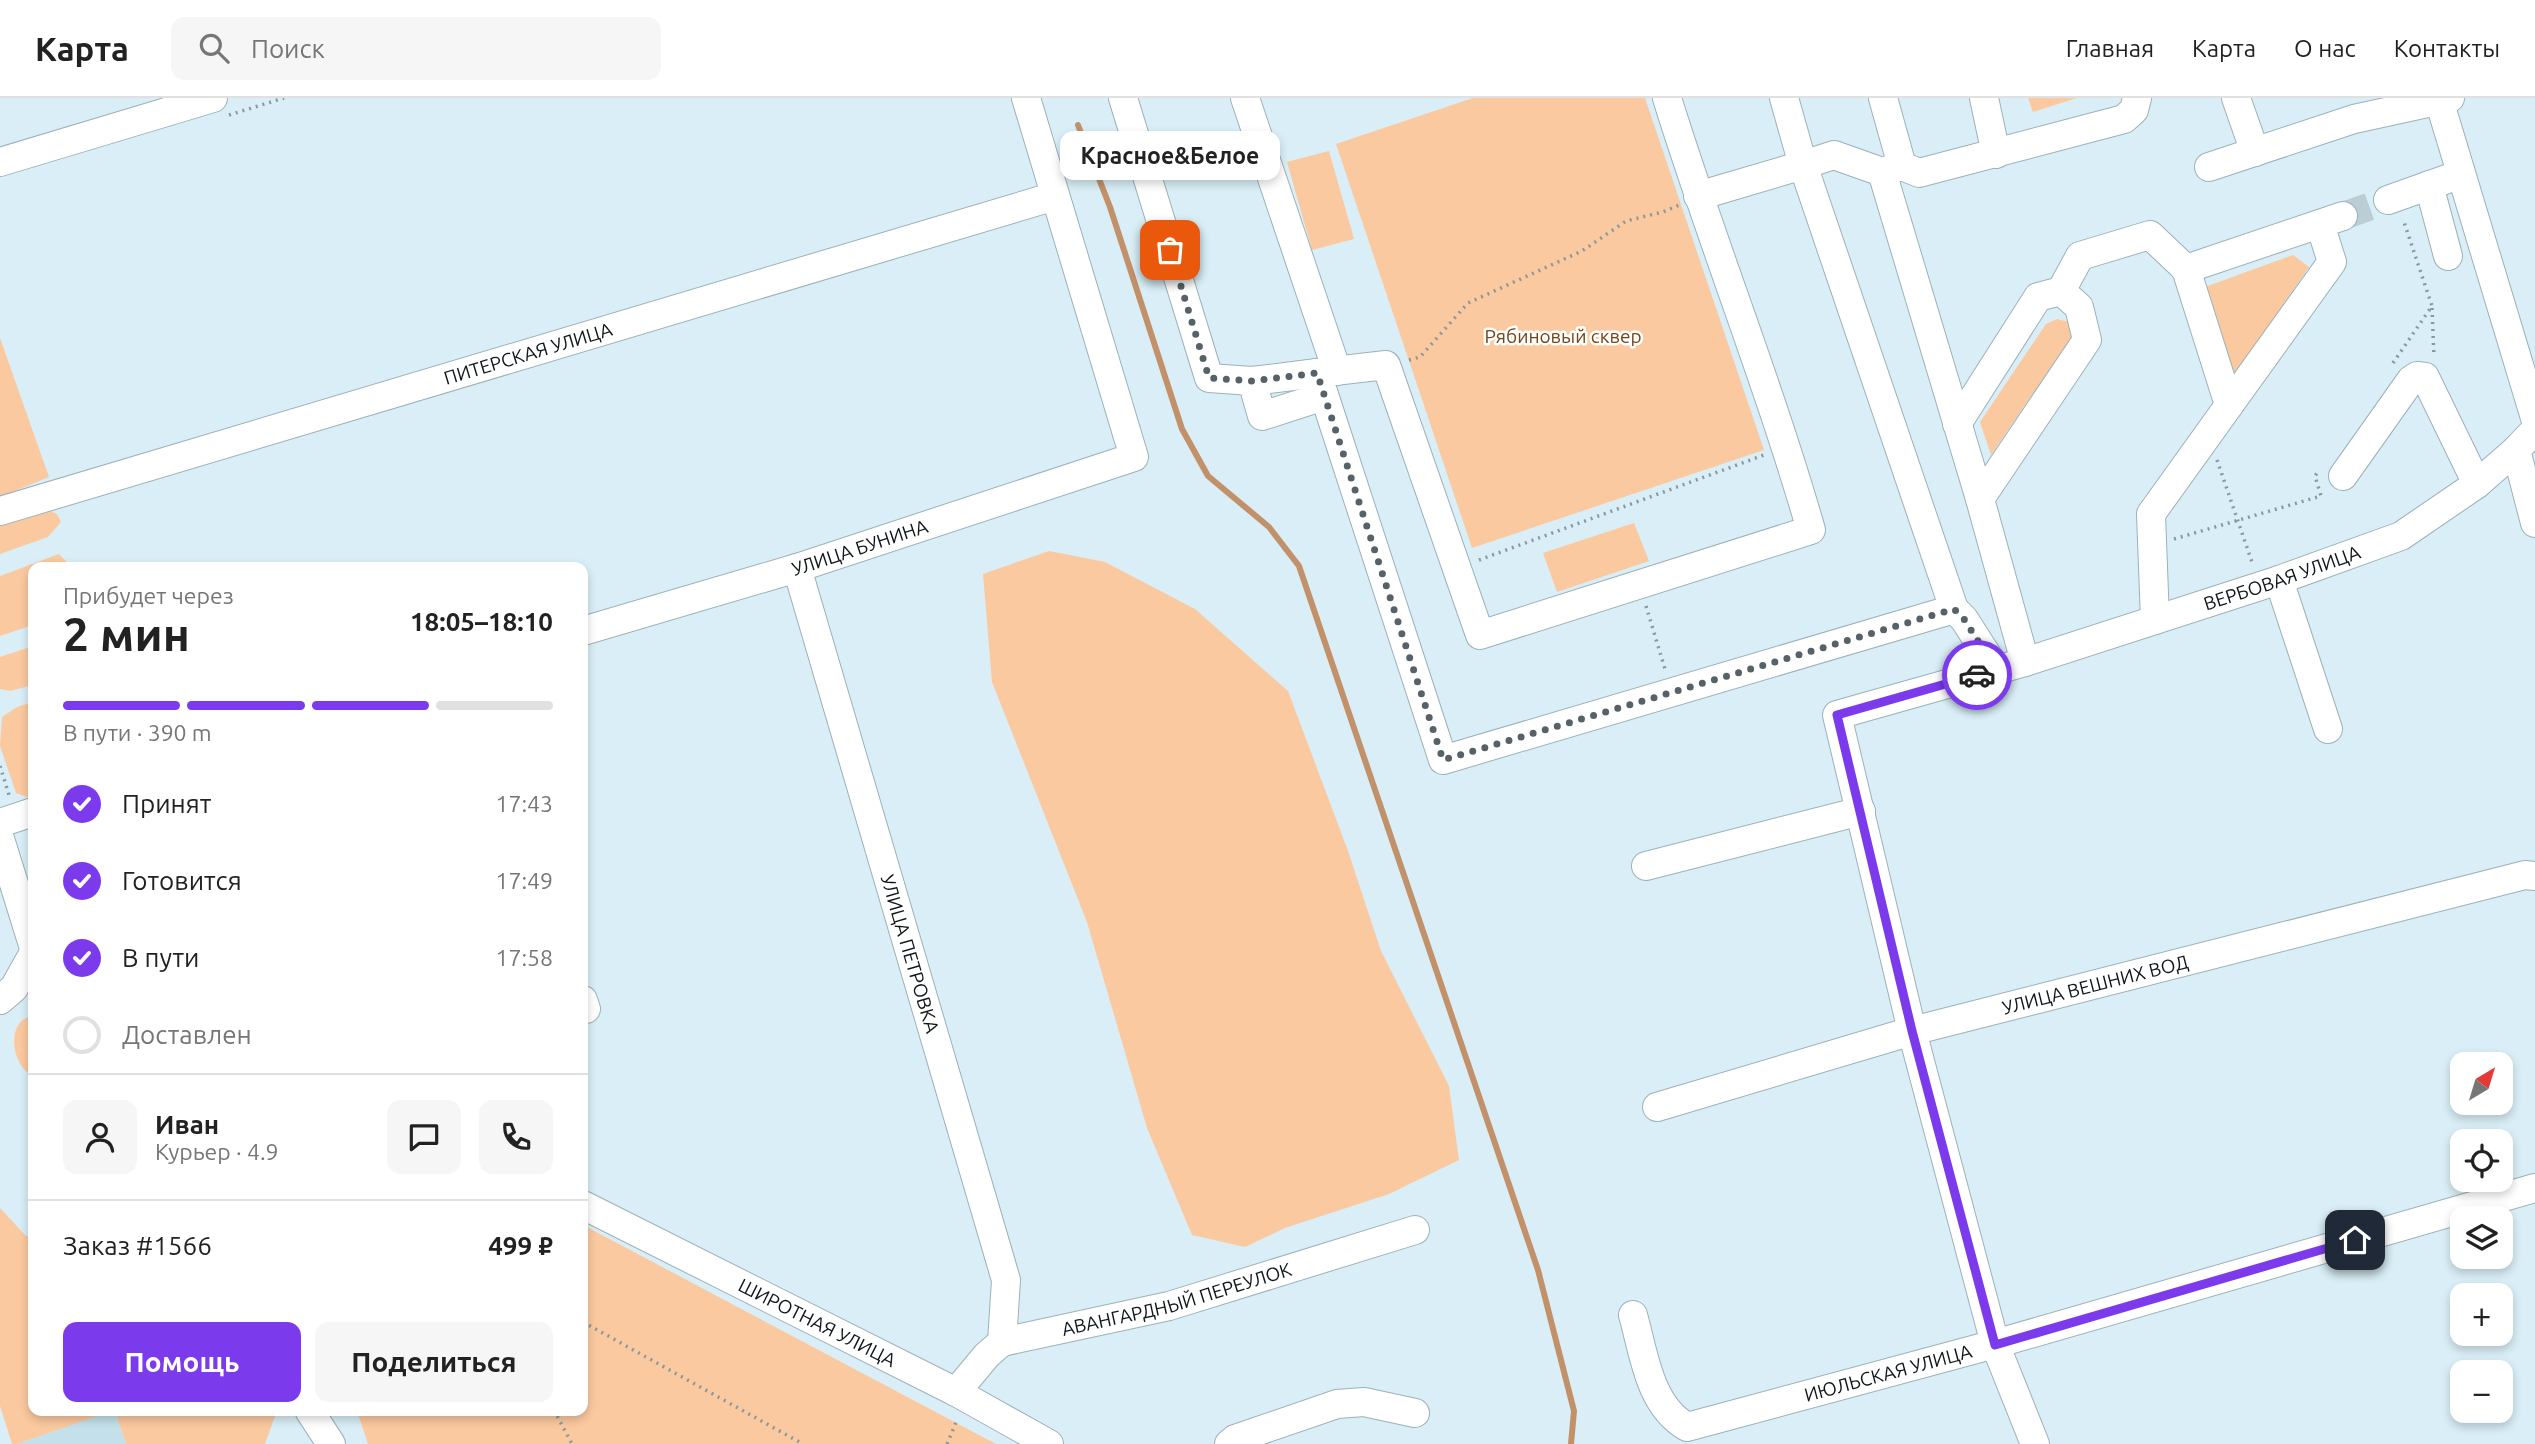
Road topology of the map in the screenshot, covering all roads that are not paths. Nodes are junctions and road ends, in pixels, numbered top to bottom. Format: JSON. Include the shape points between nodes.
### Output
{"nodes":[{"id":1,"x":213,"y":98,"type":"edge"},
{"id":2,"x":1026,"y":98,"type":"edge"},
{"id":3,"x":1123,"y":98,"type":"edge"},
{"id":4,"x":1667,"y":98,"type":"edge"},
{"id":5,"x":1784,"y":98,"type":"edge"},
{"id":6,"x":1883,"y":98,"type":"edge"},
{"id":7,"x":1984,"y":98,"type":"edge"},
{"id":8,"x":2137,"y":98,"type":"edge"},
{"id":9,"x":2236,"y":98,"type":"edge"},
{"id":10,"x":2444,"y":99,"type":"edge"},
{"id":11,"x":1254,"y":100,"type":"edge"},
{"id":12,"x":2351,"y":109,"type":"edge"},
{"id":13,"x":2255,"y":152,"type":"junction"},
{"id":14,"x":1996,"y":154,"type":"junction"},
{"id":15,"x":0,"y":162,"type":"edge"},
{"id":16,"x":1803,"y":165,"type":"junction"},
{"id":17,"x":2209,"y":167,"type":"dead end"},
{"id":18,"x":1892,"y":169,"type":"junction"},
{"id":19,"x":2461,"y":174,"type":"junction"},
{"id":20,"x":2429,"y":185,"type":"junction"},
{"id":21,"x":1055,"y":196,"type":"junction"},
{"id":22,"x":1698,"y":196,"type":"junction"},
{"id":23,"x":2392,"y":199,"type":"tunnel mouth"},
{"id":24,"x":2448,"y":256,"type":"dead end"},
{"id":25,"x":2186,"y":268,"type":"junction"},
{"id":26,"x":2061,"y":290,"type":"junction"},
{"id":27,"x":1326,"y":380,"type":"junction"},
{"id":28,"x":2230,"y":405,"type":"junction"},
{"id":29,"x":2535,"y":418,"type":"edge"},
{"id":30,"x":1957,"y":424,"type":"junction"},
{"id":31,"x":2526,"y":440,"type":"edge"},
{"id":32,"x":2333,"y":471,"type":"road end"},
{"id":33,"x":2477,"y":484,"type":"junction"},
{"id":34,"x":1980,"y":499,"type":"junction"},
{"id":35,"x":0,"y":511,"type":"edge"},
{"id":36,"x":2535,"y":523,"type":"edge"},
{"id":37,"x":797,"y":568,"type":"junction"},
{"id":38,"x":2269,"y":583,"type":"junction"},
{"id":39,"x":1954,"y":609,"type":"junction"},
{"id":40,"x":2155,"y":620,"type":"junction"},
{"id":41,"x":588,"y":630,"type":"edge"},
{"id":42,"x":2025,"y":662,"type":"junction"},
{"id":43,"x":1996,"y":669,"type":"junction"},
{"id":44,"x":2328,"y":729,"type":"dead end"},
{"id":45,"x":1861,"y":811,"type":"junction"},
{"id":46,"x":28,"y":814,"type":"edge"},
{"id":47,"x":0,"y":823,"type":"edge"},
{"id":48,"x":0,"y":839,"type":"edge"},
{"id":49,"x":1646,"y":866,"type":"dead end"},
{"id":50,"x":2535,"y":876,"type":"edge"},
{"id":51,"x":28,"y":929,"type":"edge"},
{"id":52,"x":28,"y":963,"type":"edge"},
{"id":53,"x":0,"y":1000,"type":"edge"},
{"id":54,"x":1912,"y":1031,"type":"junction"},
{"id":55,"x":1657,"y":1107,"type":"dead end"},
{"id":56,"x":2535,"y":1188,"type":"edge"},
{"id":57,"x":588,"y":1208,"type":"edge"},
{"id":58,"x":1415,"y":1230,"type":"dead end"},
{"id":59,"x":1633,"y":1315,"type":"dead end"},
{"id":60,"x":1002,"y":1342,"type":"junction"},
{"id":61,"x":1995,"y":1345,"type":"junction"},
{"id":62,"x":956,"y":1392,"type":"junction"},
{"id":63,"x":1415,"y":1413,"type":"dead end"},
{"id":64,"x":313,"y":1416,"type":"edge"},
{"id":65,"x":331,"y":1444,"type":"edge"},
{"id":66,"x":1049,"y":1444,"type":"edge"},
{"id":67,"x":1228,"y":1444,"type":"edge"},
{"id":68,"x":2035,"y":1444,"type":"edge"}],
"edges":[{"from":1,"to":15,"type":"street"},
{"from":2,"to":21,"type":"street"},
{"from":3,"to":27,"type":"street","via":[[1209,378]]},
{"from":4,"to":22,"type":"street"},
{"from":5,"to":16,"type":"street"},
{"from":6,"to":18,"type":"street"},
{"from":7,"to":14,"type":"street"},
{"from":8,"to":14,"type":"street","via":[[2134,110],[2124,119]]},
{"from":9,"to":13,"type":"street"},
{"from":10,"to":12,"type":"street"},
{"from":10,"to":19,"type":"street"},
{"from":11,"to":27,"type":"street"},
{"from":12,"to":13,"type":"street"},
{"from":13,"to":17,"type":"street"},
{"from":14,"to":18,"type":"street","via":[[1919,173]]},
{"from":16,"to":18,"type":"street","via":[[1834,155]]},
{"from":16,"to":22,"type":"street"},
{"from":16,"to":39,"type":"street"},
{"from":18,"to":30,"type":"street"},
{"from":19,"to":20,"type":"street"},
{"from":19,"to":29,"type":"street"},
{"from":20,"to":23,"type":"street"},
{"from":20,"to":24,"type":"street"},
{"from":21,"to":35,"type":"street","name":"ПИТЕРСКАЯ УЛИЦА"},
{"from":21,"to":37,"type":"street","name":"УЛИЦА БУНИНА","via":[[1134,457]]},
{"from":22,"to":27,"type":"street","via":[[1787,446],[1811,530],[1480,635],[1387,365]]},
{"from":25,"to":26,"type":"street","via":[[2150,235],[2080,256]]},
{"from":25,"to":28,"type":"street"},
{"from":25,"to":28,"type":"street","via":[[2332,220],[2332,262]]},
{"from":26,"to":30,"type":"street","via":[[2038,298]]},
{"from":26,"to":34,"type":"street","via":[[2079,307],[2087,340]]},
{"from":27,"to":39,"type":"street","via":[[1443,760]]},
{"from":28,"to":40,"type":"street","via":[[2151,514]]},
{"from":30,"to":34,"type":"street"},
{"from":31,"to":33,"type":"street","name":"ВЕРБОВАЯ УЛИЦА"},
{"from":31,"to":36,"type":"street"},
{"from":32,"to":33,"type":"street","via":[[2417,376],[2425,377]]},
{"from":33,"to":38,"type":"street","name":"ВЕРБОВАЯ УЛИЦА","via":[[2401,536]]},
{"from":34,"to":42,"type":"street"},
{"from":37,"to":41,"type":"street","name":"УЛИЦА БУНИНА"},
{"from":37,"to":60,"type":"street","name":"УЛИЦА ПЕТРОВКА","via":[[1006,1280]]},
{"from":38,"to":40,"type":"street","name":"ВЕРБОВАЯ УЛИЦА"},
{"from":38,"to":44,"type":"street"},
{"from":39,"to":43,"type":"street"},
{"from":40,"to":42,"type":"street","name":"ВЕРБОВАЯ УЛИЦА"},
{"from":42,"to":43,"type":"street","name":"ВЕРБОВАЯ УЛИЦА"},
{"from":43,"to":45,"type":"street","name":"ВЕРБОВАЯ УЛИЦА","via":[[1837,715]]},
{"from":45,"to":49,"type":"street"},
{"from":45,"to":54,"type":"street"},
{"from":46,"to":47,"type":"street"},
{"from":48,"to":51,"type":"street"},
{"from":50,"to":54,"type":"street","name":"УЛИЦА ВЕШНИХ ВОД"},
{"from":52,"to":53,"type":"street","via":[[14,988]]},
{"from":54,"to":55,"type":"street","name":"УЛИЦА ВЕШНИХ ВОД"},
{"from":54,"to":61,"type":"street"},
{"from":56,"to":61,"type":"street","name":"ИЮЛЬСКАЯ УЛИЦА"},
{"from":57,"to":62,"type":"street","name":"ШИРОТНАЯ УЛИЦА"},
{"from":58,"to":60,"type":"street","name":"АВАНГАРДНЫЙ ПЕРЕУЛОК","via":[[1169,1306]]},
{"from":59,"to":61,"type":"street","name":"ИЮЛЬСКАЯ УЛИЦА","via":[[1656,1394],[1673,1419],[1687,1427]]},
{"from":60,"to":62,"type":"street"},
{"from":61,"to":68,"type":"street"},
{"from":62,"to":66,"type":"street","name":"ШИРОТНАЯ УЛИЦА"},
{"from":63,"to":67,"type":"street","via":[[1364,1402],[1337,1404]]},
{"from":64,"to":65,"type":"street"}]}
